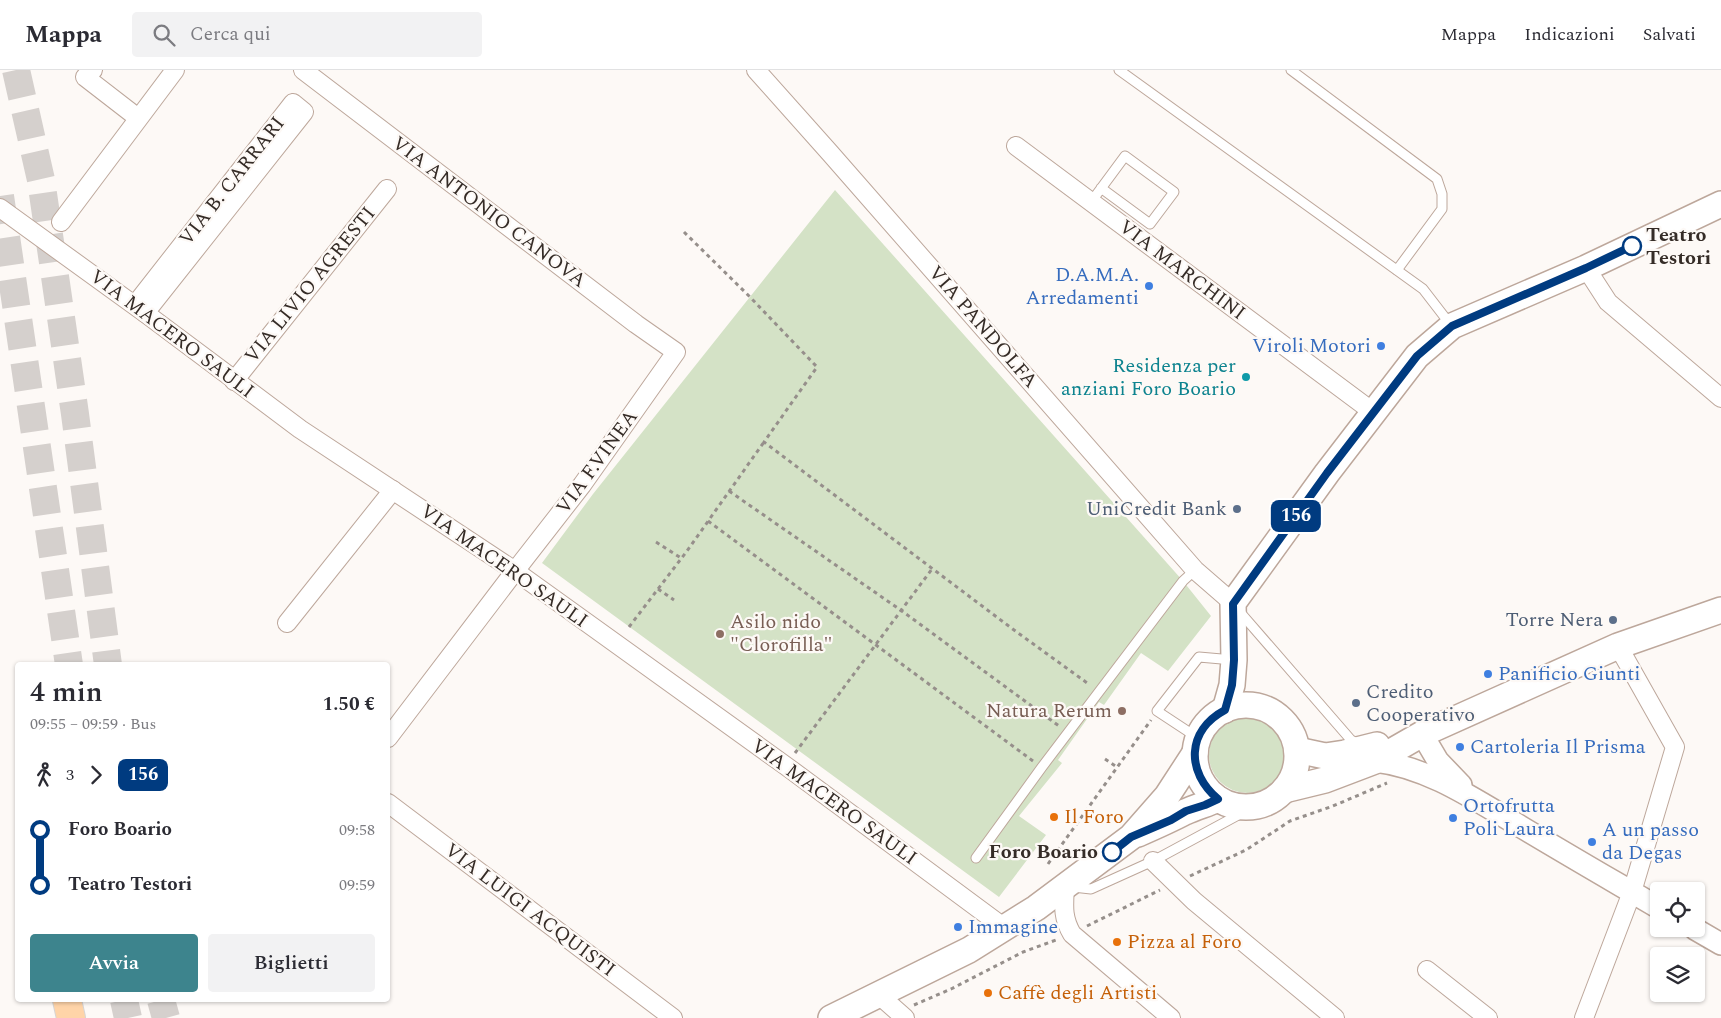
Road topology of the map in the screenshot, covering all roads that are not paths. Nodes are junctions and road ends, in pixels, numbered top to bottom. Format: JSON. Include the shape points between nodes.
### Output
{"nodes":[{"id":1,"x":93,"y":70,"type":"edge"},
{"id":2,"x":175,"y":70,"type":"edge"},
{"id":3,"x":303,"y":70,"type":"edge"},
{"id":4,"x":756,"y":70,"type":"edge"},
{"id":5,"x":1118,"y":70,"type":"edge"},
{"id":6,"x":1291,"y":70,"type":"edge"},
{"id":7,"x":138,"y":118,"type":"junction"},
{"id":8,"x":1016,"y":146,"type":"dead end"},
{"id":9,"x":387,"y":189,"type":"dead end"},
{"id":10,"x":1096,"y":195,"type":"junction"},
{"id":11,"x":1721,"y":204,"type":"edge"},
{"id":12,"x":0,"y":208,"type":"edge"},
{"id":13,"x":61,"y":222,"type":"dead end"},
{"id":14,"x":1586,"y":268,"type":"junction"},
{"id":15,"x":1397,"y":270,"type":"junction"},
{"id":16,"x":140,"y":309,"type":"junction"},
{"id":17,"x":1452,"y":326,"type":"junction"},
{"id":18,"x":676,"y":352,"type":"joint"},
{"id":19,"x":234,"y":381,"type":"junction"},
{"id":20,"x":1721,"y":398,"type":"edge"},
{"id":21,"x":1373,"y":412,"type":"junction"},
{"id":22,"x":393,"y":490,"type":"junction"},
{"id":23,"x":515,"y":570,"type":"junction"},
{"id":24,"x":1195,"y":570,"type":"junction"},
{"id":25,"x":1233,"y":604,"type":"junction"},
{"id":26,"x":1721,"y":610,"type":"edge"},
{"id":27,"x":288,"y":622,"type":"dead end"},
{"id":28,"x":1618,"y":646,"type":"junction"},
{"id":29,"x":1234,"y":660,"type":"junction"},
{"id":30,"x":1225,"y":710,"type":"junction"},
{"id":31,"x":1422,"y":734,"type":"junction"},
{"id":32,"x":390,"y":735,"type":"edge"},
{"id":33,"x":1197,"y":745,"type":"junction"},
{"id":34,"x":1297,"y":750,"type":"junction"},
{"id":35,"x":1371,"y":754,"type":"junction"},
{"id":36,"x":1284,"y":790,"type":"junction"},
{"id":37,"x":1473,"y":798,"type":"junction"},
{"id":38,"x":1218,"y":799,"type":"junction"},
{"id":39,"x":390,"y":804,"type":"edge"},
{"id":40,"x":1253,"y":807,"type":"junction"},
{"id":41,"x":1131,"y":837,"type":"junction"},
{"id":42,"x":976,"y":858,"type":"dead end"},
{"id":43,"x":1153,"y":861,"type":"junction"},
{"id":44,"x":1066,"y":886,"type":"junction"},
{"id":45,"x":1632,"y":892,"type":"junction"},
{"id":46,"x":1650,"y":903,"type":"edge"},
{"id":47,"x":1006,"y":929,"type":"junction"},
{"id":48,"x":1705,"y":935,"type":"edge"},
{"id":49,"x":1721,"y":944,"type":"edge"},
{"id":50,"x":1427,"y":970,"type":"dead end"},
{"id":51,"x":878,"y":995,"type":"junction"},
{"id":52,"x":67,"y":1002,"type":"edge"},
{"id":53,"x":901,"y":1015,"type":"edge"},
{"id":54,"x":71,"y":1018,"type":"edge"},
{"id":55,"x":673,"y":1018,"type":"edge"},
{"id":56,"x":831,"y":1018,"type":"edge"},
{"id":57,"x":1171,"y":1018,"type":"edge"},
{"id":58,"x":1335,"y":1018,"type":"edge"},
{"id":59,"x":1488,"y":1018,"type":"edge"},
{"id":60,"x":1584,"y":1018,"type":"edge"}],
"edges":[{"from":1,"to":7,"type":"street","via":[[85,77]]},
{"from":2,"to":7,"type":"street"},
{"from":3,"to":18,"type":"street","name":"VIA ANTONIO CANOVA"},
{"from":4,"to":24,"type":"street","name":"VIA PANDOLFA"},
{"from":5,"to":15,"type":"lane"},
{"from":6,"to":15,"type":"lane","via":[[1437,179],[1442,209]]},
{"from":7,"to":13,"type":"street"},
{"from":8,"to":10,"type":"street","name":"VIA MARCHINI"},
{"from":9,"to":19,"type":"street","name":"VIA LIVIO AGRESTI"},
{"from":10,"to":10,"type":"lane","via":[[1125,156],[1174,192],[1150,224]]},
{"from":10,"to":21,"type":"street","name":"VIA MARCHINI"},
{"from":11,"to":14,"type":"main road"},
{"from":12,"to":16,"type":"street","name":"VIA MACERO SAULI"},
{"from":14,"to":17,"type":"main road"},
{"from":14,"to":20,"type":"street","via":[[1608,302]]},
{"from":15,"to":17,"type":"lane","via":[[1423,289]]},
{"from":16,"to":16,"type":"street","name":"VIA B. CARRARI","via":[[304,112],[293,103]]},
{"from":16,"to":19,"type":"street","name":"VIA MACERO SAULI"},
{"from":17,"to":21,"type":"main road","via":[[1417,356]]},
{"from":18,"to":23,"type":"street","name":"VIA F.VINEA","via":[[582,485]]},
{"from":19,"to":22,"type":"street","name":"VIA MACERO SAULI"},
{"from":21,"to":25,"type":"main road"},
{"from":22,"to":23,"type":"street","name":"VIA MACERO SAULI"},
{"from":22,"to":27,"type":"street"},
{"from":23,"to":32,"type":"street","name":"VIA F.VINEA"},
{"from":23,"to":47,"type":"street","name":"VIA MACERO SAULI"},
{"from":24,"to":25,"type":"street","name":"VIA PANDOLFA"},
{"from":24,"to":42,"type":"lane","via":[[1183,581]]},
{"from":25,"to":29,"type":"main road"},
{"from":25,"to":35,"type":"lane","via":[[1351,740]]},
{"from":26,"to":28,"type":"main road"},
{"from":28,"to":31,"type":"main road"},
{"from":28,"to":45,"type":"street","via":[[1675,747]]},
{"from":29,"to":30,"type":"main road"},
{"from":29,"to":33,"type":"lane","via":[[1199,657],[1157,711]]},
{"from":30,"to":33,"type":"main road","via":[[1209,721]]},
{"from":30,"to":34,"type":"main road","via":[[1244,705],[1268,710],[1287,726]]},
{"from":31,"to":35,"type":"main road"},
{"from":31,"to":37,"type":"street","via":[[1438,761]]},
{"from":33,"to":38,"type":"main road","via":[[1196,766],[1200,779]]},
{"from":33,"to":41,"type":"main road","via":[[1167,796]]},
{"from":34,"to":35,"type":"main road","via":[[1325,756]]},
{"from":34,"to":36,"type":"main road","via":[[1292,778]]},
{"from":35,"to":36,"type":"main road","via":[[1325,780]]},
{"from":35,"to":37,"type":"street","via":[[1424,773]]},
{"from":36,"to":40,"type":"main road","via":[[1275,798]]},
{"from":37,"to":45,"type":"street"},
{"from":38,"to":40,"type":"main road","via":[[1241,807]]},
{"from":38,"to":41,"type":"main road"},
{"from":39,"to":55,"type":"street","name":"VIA LUIGI ACQUISTI"},
{"from":40,"to":43,"type":"lane"},
{"from":41,"to":44,"type":"main road"},
{"from":43,"to":44,"type":"lane","via":[[1091,888]]},
{"from":43,"to":58,"type":"street","via":[[1194,901]]},
{"from":44,"to":47,"type":"main road"},
{"from":44,"to":57,"type":"street","via":[[1064,910],[1072,934]]},
{"from":45,"to":46,"type":"street"},
{"from":45,"to":60,"type":"street"},
{"from":47,"to":51,"type":"main road"},
{"from":48,"to":49,"type":"street"},
{"from":50,"to":59,"type":"street"},
{"from":51,"to":53,"type":"street"},
{"from":51,"to":56,"type":"main road"},
{"from":52,"to":54,"type":"highway"}]}
